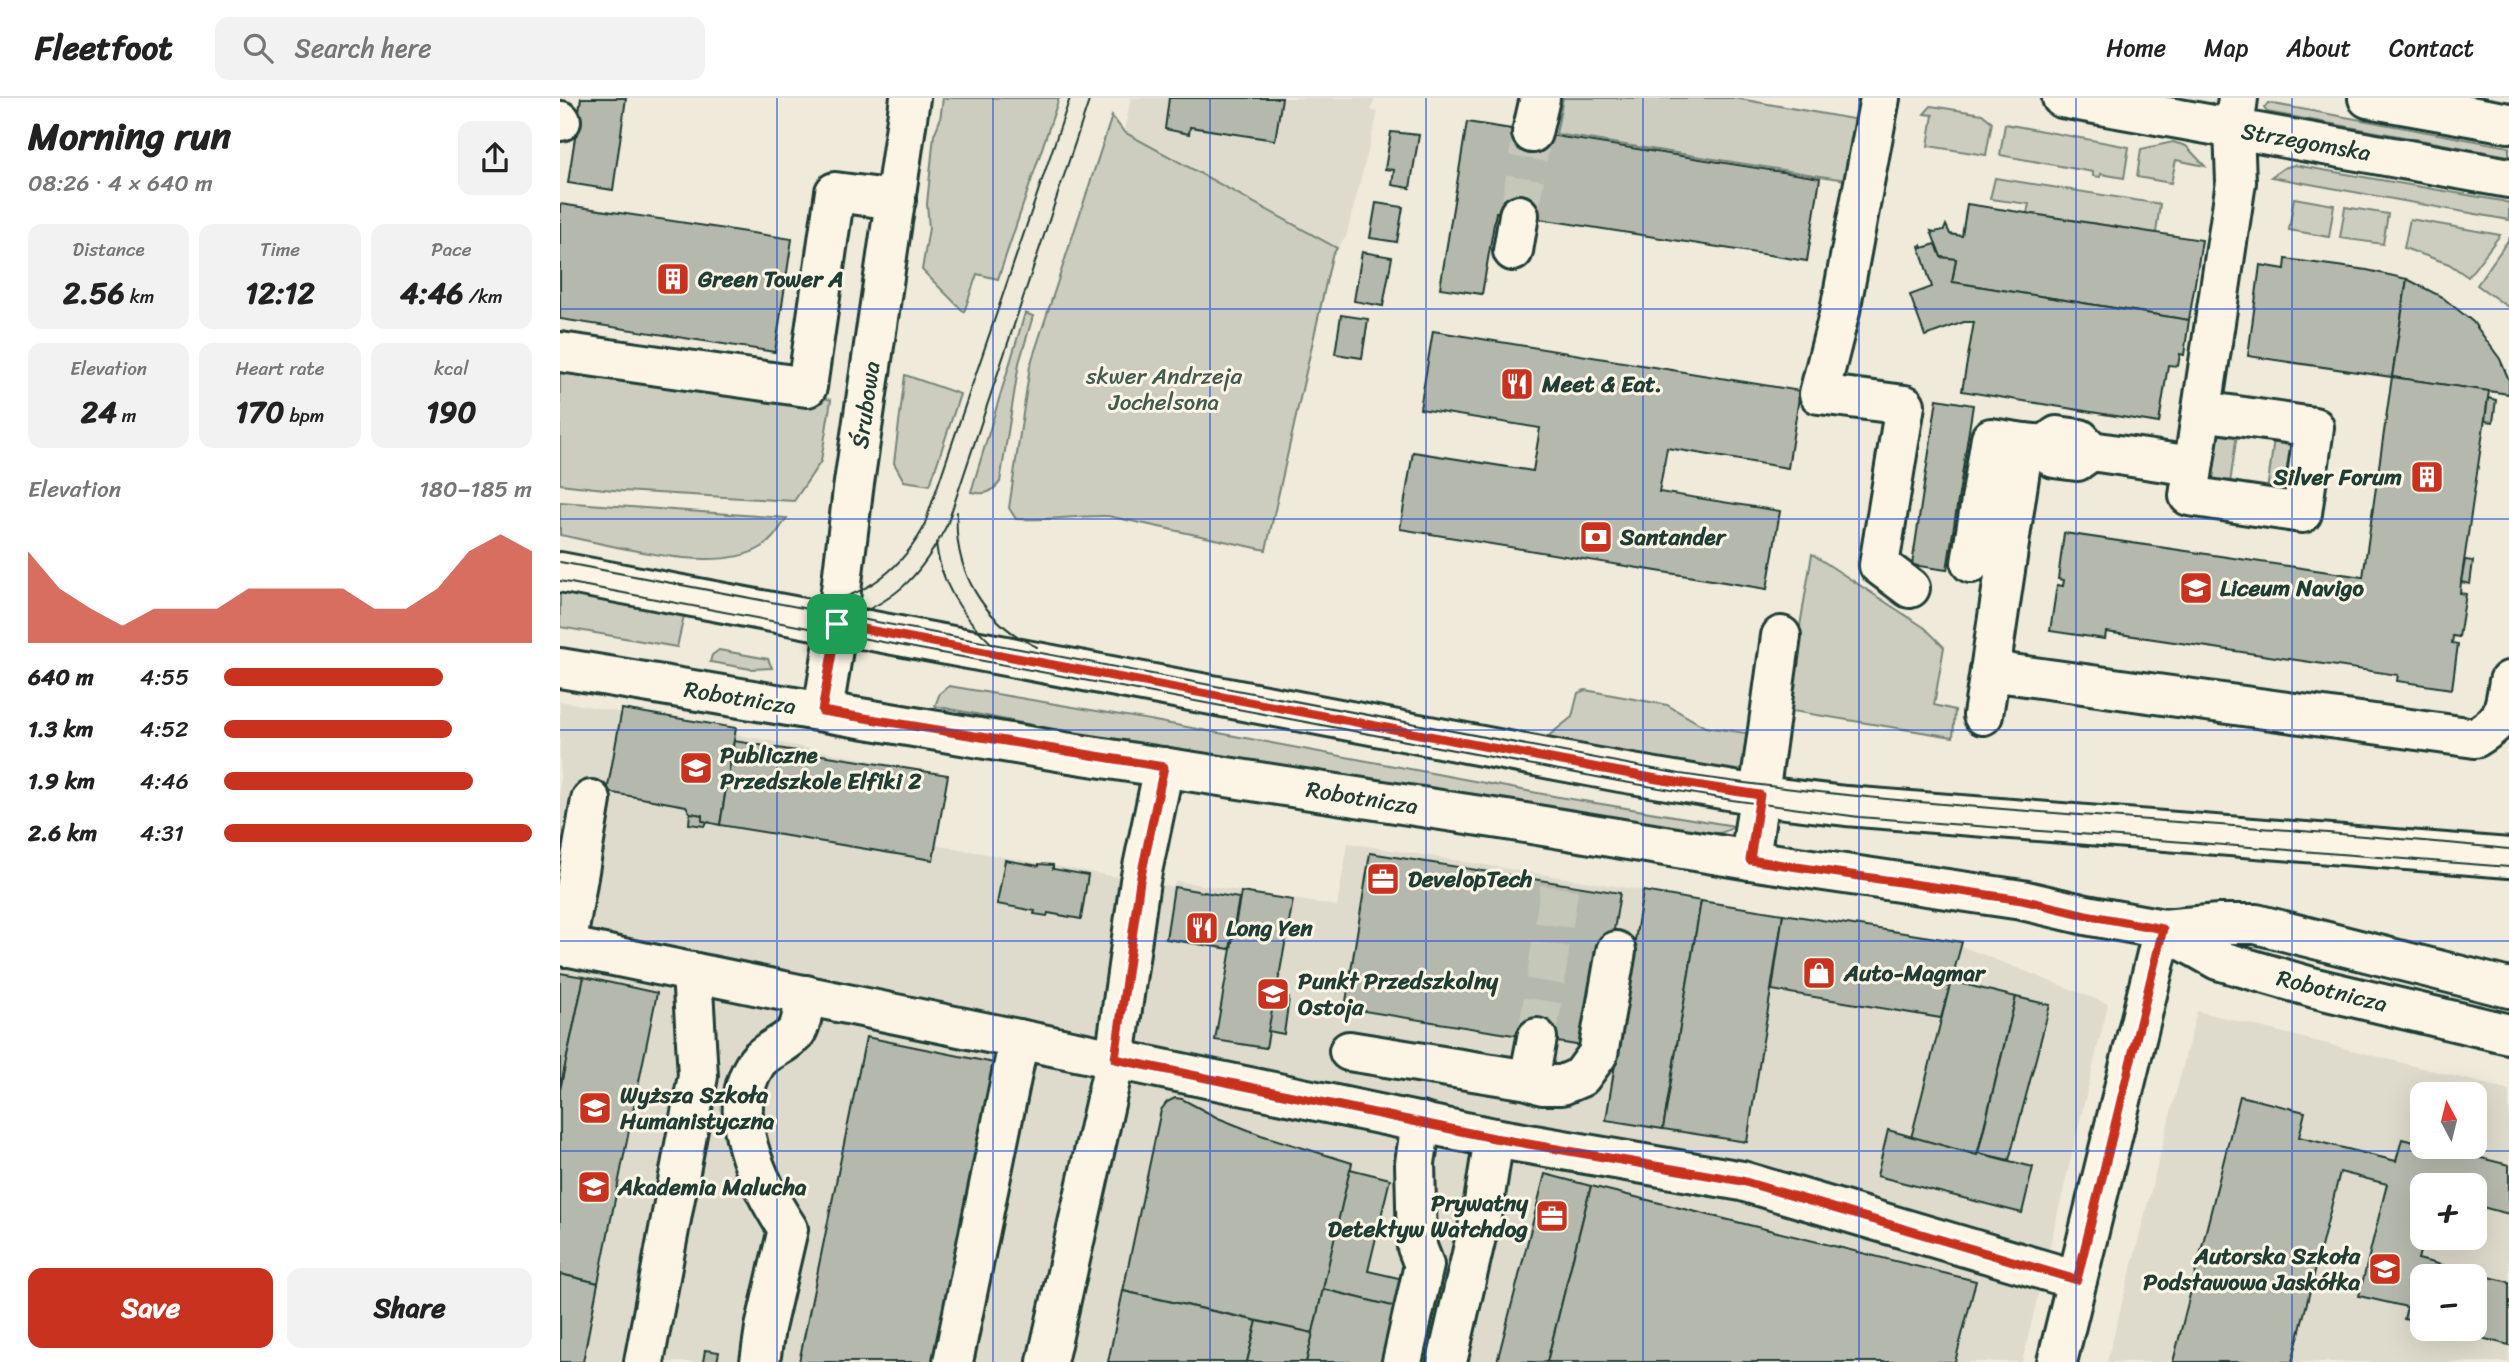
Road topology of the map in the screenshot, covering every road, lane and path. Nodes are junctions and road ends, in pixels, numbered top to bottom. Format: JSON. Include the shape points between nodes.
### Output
{"nodes":[{"id":1,"x":910,"y":98,"type":"edge"},
{"id":2,"x":1880,"y":98,"type":"edge"},
{"id":3,"x":2062,"y":98,"type":"edge"},
{"id":4,"x":2368,"y":98,"type":"edge"},
{"id":5,"x":2236,"y":114,"type":"edge"},
{"id":6,"x":2509,"y":123,"type":"edge"},
{"id":7,"x":2509,"y":178,"type":"edge"},
{"id":8,"x":896,"y":200,"type":"junction"},
{"id":9,"x":560,"y":352,"type":"edge"},
{"id":10,"x":2202,"y":411,"type":"junction"},
{"id":11,"x":2035,"y":444,"type":"junction"},
{"id":12,"x":2193,"y":466,"type":"junction"},
{"id":13,"x":1971,"y":563,"type":"dead end"},
{"id":14,"x":560,"y":572,"type":"edge"},
{"id":15,"x":1910,"y":588,"type":"dead end"},
{"id":16,"x":837,"y":624,"type":"junction"},
{"id":17,"x":1782,"y":636,"type":"dead end"},
{"id":18,"x":560,"y":668,"type":"edge"},
{"id":19,"x":1990,"y":671,"type":"junction"},
{"id":20,"x":2509,"y":681,"type":"edge"},
{"id":21,"x":822,"y":711,"type":"junction"},
{"id":22,"x":1983,"y":715,"type":"dead end"},
{"id":23,"x":1164,"y":767,"type":"junction"},
{"id":24,"x":1760,"y":795,"type":"junction"},
{"id":25,"x":591,"y":800,"type":"dead end"},
{"id":26,"x":2509,"y":858,"type":"edge"},
{"id":27,"x":1750,"y":860,"type":"junction"},
{"id":28,"x":2163,"y":929,"type":"junction"},
{"id":29,"x":563,"y":946,"type":"edge"},
{"id":30,"x":1616,"y":951,"type":"dead end"},
{"id":31,"x":692,"y":972,"type":"junction"},
{"id":32,"x":2509,"y":988,"type":"edge"},
{"id":33,"x":806,"y":995,"type":"junction"},
{"id":34,"x":2509,"y":1034,"type":"edge"},
{"id":35,"x":1537,"y":1038,"type":"tunnel mouth"},
{"id":36,"x":1019,"y":1039,"type":"junction"},
{"id":37,"x":1349,"y":1051,"type":"dead end"},
{"id":38,"x":1115,"y":1059,"type":"junction"},
{"id":39,"x":1529,"y":1080,"type":"junction"},
{"id":40,"x":1421,"y":1122,"type":"junction"},
{"id":41,"x":1494,"y":1138,"type":"junction"},
{"id":42,"x":2077,"y":1280,"type":"junction"},
{"id":43,"x":644,"y":1362,"type":"edge"},
{"id":44,"x":760,"y":1362,"type":"edge"},
{"id":45,"x":953,"y":1362,"type":"edge"},
{"id":46,"x":1047,"y":1362,"type":"edge"},
{"id":47,"x":1402,"y":1362,"type":"edge"},
{"id":48,"x":1447,"y":1362,"type":"edge"},
{"id":49,"x":2057,"y":1362,"type":"edge"}],
"edges":[{"from":1,"to":8,"type":"street","name":"Śrubowa"},
{"from":2,"to":15,"type":"street","via":[[1840,311],[1819,394],[1905,405],[1879,565]]},
{"from":3,"to":5,"type":"street","name":"Strzegomska"},
{"from":4,"to":6,"type":"street"},
{"from":5,"to":7,"type":"street","name":"Strzegomska"},
{"from":5,"to":10,"type":"street","via":[[2236,181]]},
{"from":8,"to":9,"type":"street","via":[[835,192],[807,387]]},
{"from":8,"to":16,"type":"street","name":"Śrubowa"},
{"from":10,"to":12,"type":"street"},
{"from":10,"to":12,"type":"street","via":[[2314,427],[2302,513],[2189,496]]},
{"from":11,"to":12,"type":"street","via":[[2057,436],[2080,439],[2091,451]]},
{"from":11,"to":13,"type":"street","via":[[1991,438]]},
{"from":11,"to":19,"type":"street"},
{"from":14,"to":16,"type":"street"},
{"from":16,"to":21,"type":"street","name":"Śrubowa"},
{"from":16,"to":24,"type":"street"},
{"from":17,"to":24,"type":"street"},
{"from":18,"to":21,"type":"street","name":"Robotnicza"},
{"from":19,"to":20,"type":"street","via":[[2475,738],[2495,727],[2505,709]]},
{"from":19,"to":22,"type":"street"},
{"from":21,"to":23,"type":"street","name":"Robotnicza"},
{"from":23,"to":27,"type":"street","name":"Robotnicza"},
{"from":23,"to":38,"type":"street","via":[[1140,881]]},
{"from":24,"to":26,"type":"street","via":[[1872,808]]},
{"from":24,"to":27,"type":"street"},
{"from":25,"to":29,"type":"street"},
{"from":27,"to":28,"type":"street","name":"Robotnicza","via":[[2022,900]]},
{"from":28,"to":32,"type":"street","name":"Robotnicza","via":[[2256,924]]},
{"from":28,"to":34,"type":"street","name":"Robotnicza","via":[[2218,960]]},
{"from":28,"to":42,"type":"street"},
{"from":29,"to":31,"type":"street"},
{"from":30,"to":39,"type":"street","via":[[1598,1054],[1581,1077],[1562,1085]]},
{"from":31,"to":33,"type":"street"},
{"from":31,"to":43,"type":"street","via":[[698,1076]]},
{"from":33,"to":36,"type":"street"},
{"from":33,"to":44,"type":"street","via":[[796,1032],[760,1059],[749,1076],[741,1108],[757,1172],[789,1229]]},
{"from":35,"to":39,"type":"street"},
{"from":36,"to":38,"type":"street"},
{"from":36,"to":45,"type":"street"},
{"from":37,"to":39,"type":"street"},
{"from":38,"to":40,"type":"street"},
{"from":38,"to":46,"type":"street"},
{"from":40,"to":41,"type":"street"},
{"from":40,"to":47,"type":"street","via":[[1415,1163],[1417,1247],[1424,1265]]},
{"from":41,"to":42,"type":"street","via":[[1742,1181]]},
{"from":41,"to":48,"type":"street"},
{"from":42,"to":49,"type":"street"}]}
